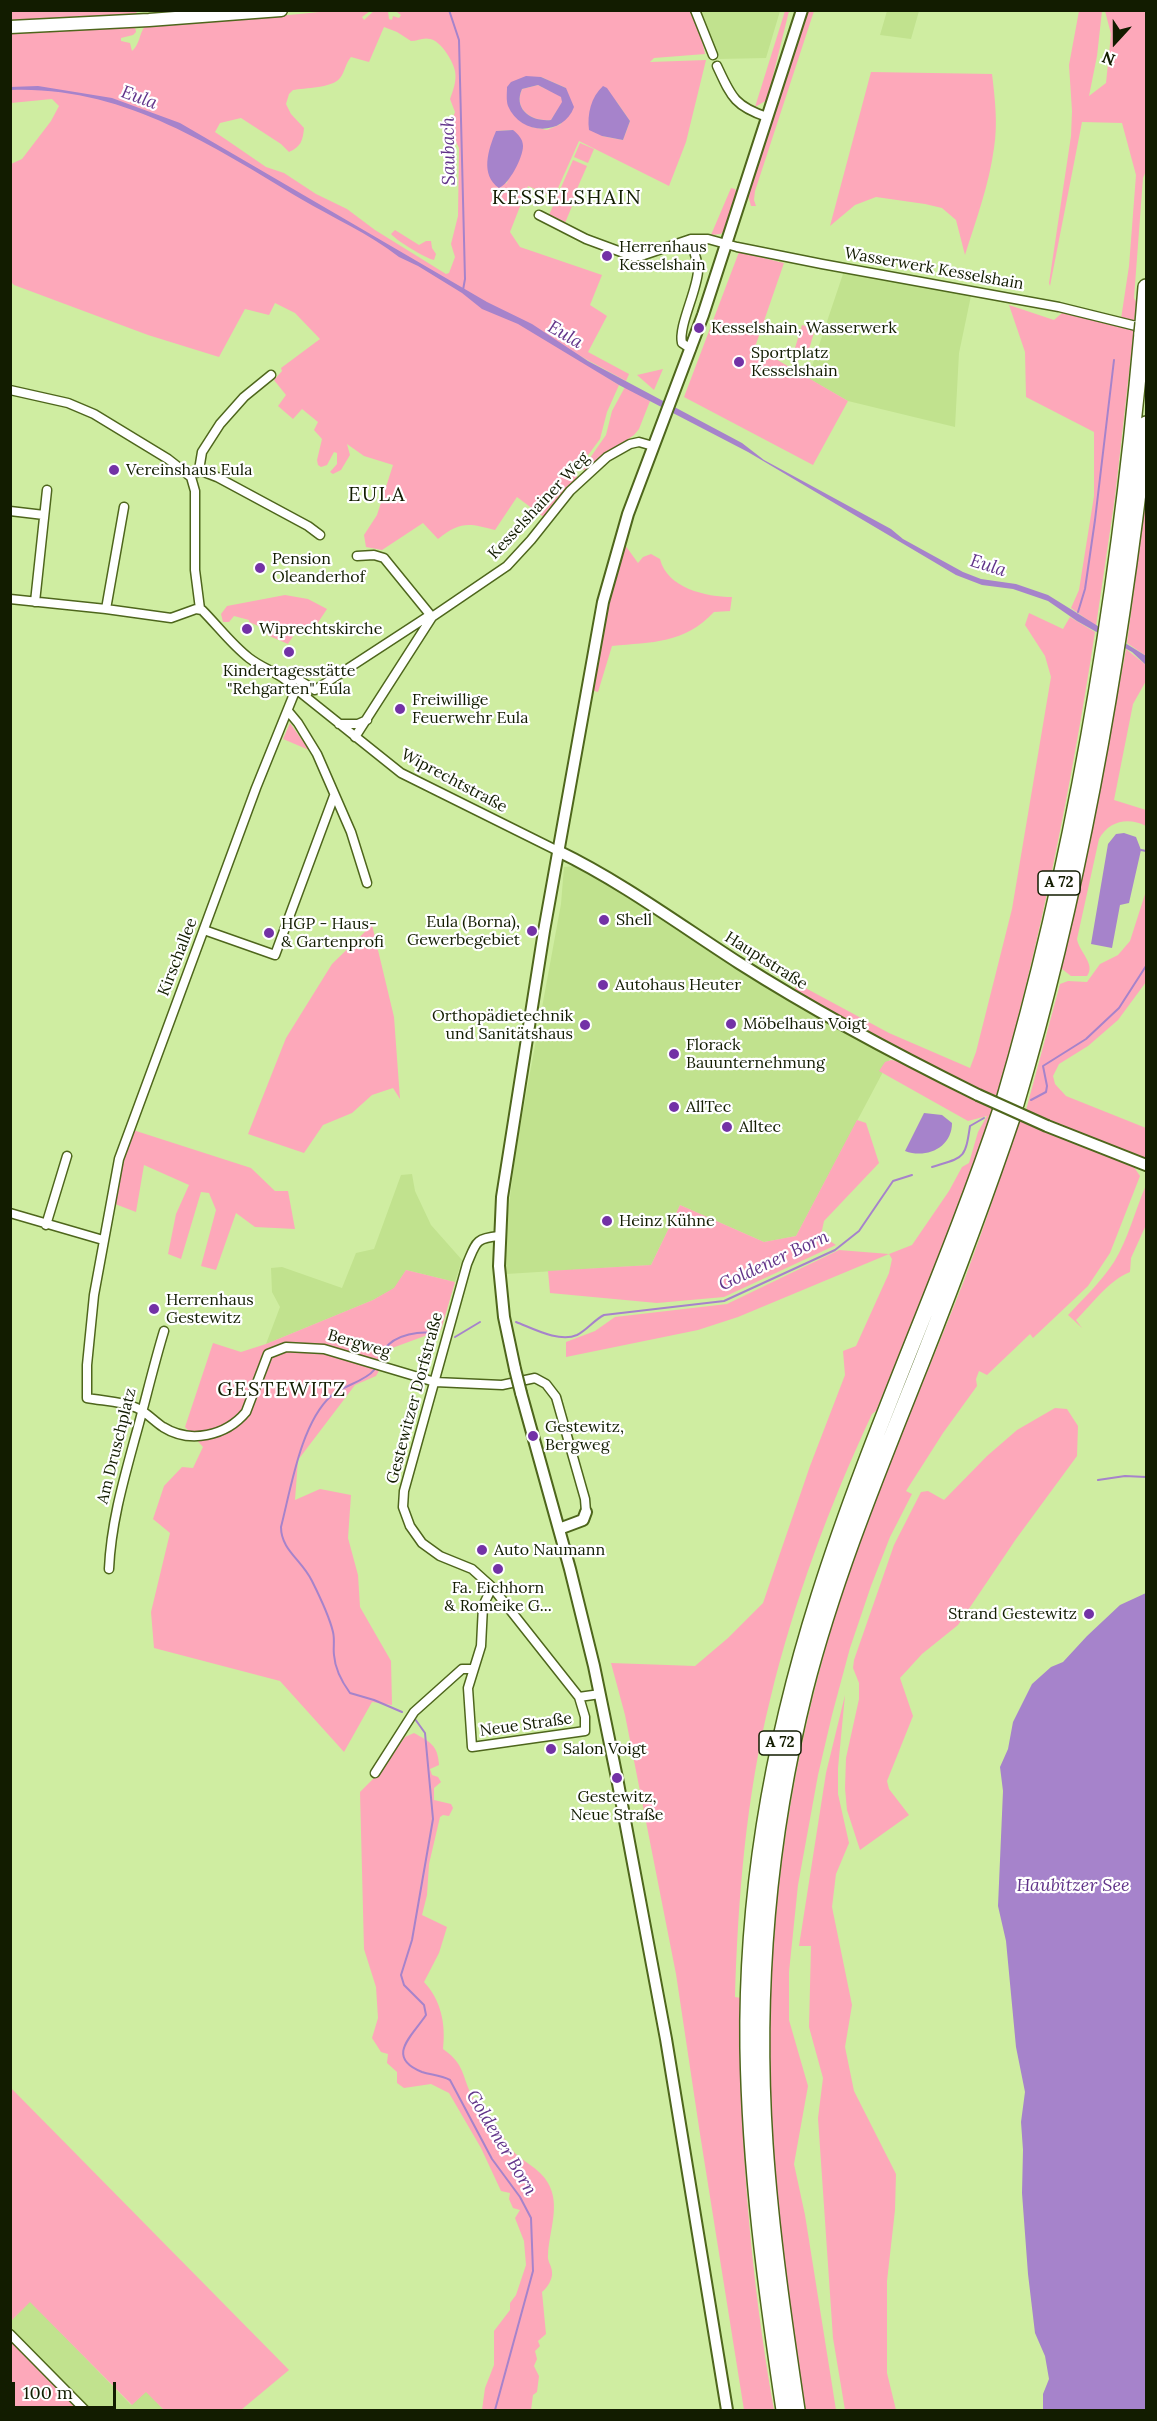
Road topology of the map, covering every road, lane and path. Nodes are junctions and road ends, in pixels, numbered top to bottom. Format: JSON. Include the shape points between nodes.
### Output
{"nodes":[{"id":1,"x":281,"y":10,"type":"edge"},
{"id":2,"x":695,"y":10,"type":"edge"},
{"id":3,"x":794,"y":10,"type":"edge"},
{"id":4,"x":802,"y":10,"type":"edge"},
{"id":5,"x":10,"y":27,"type":"edge"},
{"id":6,"x":789,"y":47,"type":"junction"},
{"id":7,"x":713,"y":56,"type":"dead end"},
{"id":8,"x":717,"y":66,"type":"dead end"},
{"id":9,"x":767,"y":117,"type":"junction"},
{"id":10,"x":539,"y":215,"type":"dead end"},
{"id":11,"x":691,"y":239,"type":"junction"},
{"id":12,"x":726,"y":245,"type":"junction"},
{"id":13,"x":1146,"y":287,"type":"edge"},
{"id":14,"x":1140,"y":328,"type":"junction"},
{"id":15,"x":691,"y":349,"type":"junction"},
{"id":16,"x":271,"y":375,"type":"dead end"},
{"id":17,"x":10,"y":390,"type":"edge"},
{"id":18,"x":1146,"y":424,"type":"edge"},
{"id":19,"x":654,"y":446,"type":"junction"},
{"id":20,"x":199,"y":470,"type":"junction"},
{"id":21,"x":191,"y":477,"type":"junction"},
{"id":22,"x":47,"y":490,"type":"dead end"},
{"id":23,"x":124,"y":507,"type":"dead end"},
{"id":24,"x":10,"y":511,"type":"edge"},
{"id":25,"x":44,"y":515,"type":"junction"},
{"id":26,"x":320,"y":535,"type":"dead end"},
{"id":27,"x":357,"y":556,"type":"dead end"},
{"id":28,"x":10,"y":599,"type":"edge"},
{"id":29,"x":34,"y":602,"type":"junction"},
{"id":30,"x":1116,"y":606,"type":"junction"},
{"id":31,"x":105,"y":609,"type":"junction"},
{"id":32,"x":200,"y":609,"type":"junction"},
{"id":33,"x":431,"y":616,"type":"junction"},
{"id":34,"x":289,"y":681,"type":"junction"},
{"id":35,"x":296,"y":690,"type":"junction"},
{"id":36,"x":288,"y":711,"type":"junction"},
{"id":37,"x":368,"y":719,"type":"junction"},
{"id":38,"x":339,"y":724,"type":"junction"},
{"id":39,"x":355,"y":737,"type":"junction"},
{"id":40,"x":334,"y":796,"type":"junction"},
{"id":41,"x":544,"y":844,"type":"joint"},
{"id":42,"x":558,"y":851,"type":"junction"},
{"id":43,"x":367,"y":883,"type":"dead end"},
{"id":44,"x":204,"y":930,"type":"junction"},
{"id":45,"x":1009,"y":1107,"type":"junction"},
{"id":46,"x":67,"y":1156,"type":"dead end"},
{"id":47,"x":1146,"y":1165,"type":"edge"},
{"id":48,"x":10,"y":1213,"type":"edge"},
{"id":49,"x":46,"y":1225,"type":"junction"},
{"id":50,"x":499,"y":1236,"type":"junction"},
{"id":51,"x":103,"y":1240,"type":"junction"},
{"id":52,"x":164,"y":1331,"type":"dead end"},
{"id":53,"x":435,"y":1382,"type":"junction"},
{"id":54,"x":87,"y":1398,"type":"joint"},
{"id":55,"x":142,"y":1411,"type":"junction"},
{"id":56,"x":586,"y":1512,"type":"joint"},
{"id":57,"x":559,"y":1529,"type":"junction"},
{"id":58,"x":109,"y":1569,"type":"dead end"},
{"id":59,"x":492,"y":1587,"type":"junction"},
{"id":60,"x":472,"y":1669,"type":"junction"},
{"id":61,"x":600,"y":1694,"type":"junction"},
{"id":62,"x":579,"y":1697,"type":"junction"},
{"id":63,"x":375,"y":1773,"type":"dead end"},
{"id":64,"x":10,"y":2334,"type":"edge"},
{"id":65,"x":85,"y":2410,"type":"edge"},
{"id":66,"x":727,"y":2410,"type":"edge"},
{"id":67,"x":784,"y":2410,"type":"edge"},
{"id":68,"x":797,"y":2410,"type":"edge"}],
"edges":[{"from":1,"to":5,"type":"main road"},
{"from":2,"to":7,"type":"street"},
{"from":3,"to":6,"type":"main road"},
{"from":4,"to":6,"type":"main road"},
{"from":6,"to":9,"type":"main road"},
{"from":8,"to":9,"type":"street","via":[[729,92],[741,106]]},
{"from":9,"to":12,"type":"main road"},
{"from":10,"to":11,"type":"street","via":[[586,239],[632,256]]},
{"from":11,"to":12,"type":"street","via":[[708,238]]},
{"from":11,"to":15,"type":"street","via":[[699,267],[680,336]]},
{"from":12,"to":14,"type":"street","name":"Wasserwerk Kesselshain","via":[[1067,309]]},
{"from":12,"to":15,"type":"main road"},
{"from":13,"to":14,"type":"highway","number":"A 72"},
{"from":14,"to":30,"type":"highway","number":"A 72"},
{"from":15,"to":19,"type":"main road"},
{"from":16,"to":20,"type":"street","via":[[220,424],[202,452]]},
{"from":17,"to":21,"type":"street","via":[[68,403],[94,414]]},
{"from":18,"to":30,"type":"highway","number":"A 72"},
{"from":19,"to":33,"type":"street","name":"Kesselshainer Weg","via":[[630,444],[607,457],[570,491],[507,566]]},
{"from":19,"to":42,"type":"main road","via":[[628,514],[603,602]]},
{"from":20,"to":21,"type":"street"},
{"from":20,"to":26,"type":"street"},
{"from":21,"to":32,"type":"street","via":[[195,491],[195,570]]},
{"from":22,"to":25,"type":"street"},
{"from":23,"to":31,"type":"street"},
{"from":24,"to":25,"type":"street"},
{"from":25,"to":29,"type":"street"},
{"from":27,"to":33,"type":"street","via":[[384,558]]},
{"from":28,"to":29,"type":"street"},
{"from":29,"to":31,"type":"street"},
{"from":30,"to":45,"type":"highway","number":"A 72","via":[[1071,891],[1051,976]]},
{"from":31,"to":32,"type":"street","via":[[171,618]]},
{"from":32,"to":34,"type":"street","name":"Wiprechtstraße","via":[[251,659]]},
{"from":33,"to":34,"type":"street","via":[[315,690],[292,676]]},
{"from":33,"to":37,"type":"street","name":"Kesselshainer Weg"},
{"from":34,"to":35,"type":"street","name":"Wiprechtstraße"},
{"from":35,"to":36,"type":"street","name":"Kirschallee"},
{"from":35,"to":38,"type":"street","name":"Wiprechtstraße"},
{"from":36,"to":40,"type":"street","via":[[317,754]]},
{"from":36,"to":44,"type":"street","name":"Kirschallee"},
{"from":37,"to":38,"type":"street","via":[[358,724]]},
{"from":37,"to":39,"type":"street","name":"Kesselshainer Weg"},
{"from":38,"to":39,"type":"street","name":"Wiprechtstraße"},
{"from":39,"to":41,"type":"street","name":"Wiprechtstraße","via":[[401,773]]},
{"from":40,"to":43,"type":"street","via":[[351,832]]},
{"from":40,"to":44,"type":"street","via":[[275,955]]},
{"from":41,"to":42,"type":"street","name":"Hauptstraße"},
{"from":42,"to":47,"type":"main road","name":"Hauptstraße","bridge":true,"via":[[886,1048],[978,1095]]},
{"from":42,"to":50,"type":"main road","via":[[509,1147]]},
{"from":44,"to":51,"type":"street","name":"Kirschallee","via":[[121,1152]]},
{"from":45,"to":67,"type":"highway","number":"A 72","via":[[835,1549],[809,1630],[772,1780],[755,1910],[748,2046],[757,2210]]},
{"from":45,"to":68,"type":"highway","number":"A 72","via":[[983,1203],[832,1597],[806,1690],[780,1816],[768,1908],[761,2048],[770,2208]]},
{"from":46,"to":49,"type":"street"},
{"from":48,"to":49,"type":"street"},
{"from":49,"to":51,"type":"street"},
{"from":50,"to":53,"type":"street","name":"Gestewitzer Dorfstraße","via":[[476,1242]]},
{"from":50,"to":57,"type":"main road","bridge":true,"via":[[503,1308],[515,1369]]},
{"from":51,"to":54,"type":"street","name":"Kirschallee","via":[[90,1323]]},
{"from":52,"to":55,"type":"street","name":"Am Druschplatz"},
{"from":53,"to":55,"type":"street","name":"Bergweg","via":[[324,1349],[286,1347],[268,1354],[246,1412],[217,1433],[175,1433]]},
{"from":53,"to":56,"type":"street","name":"Bergweg","via":[[502,1385],[536,1378],[546,1384],[556,1397]]},
{"from":53,"to":59,"type":"street","name":"Gestewitzer Dorfstraße","via":[[403,1507],[422,1543],[440,1556],[471,1569]]},
{"from":54,"to":55,"type":"street","name":"Bergweg"},
{"from":55,"to":58,"type":"street","name":"Am Druschplatz","via":[[111,1535]]},
{"from":56,"to":57,"type":"main road","via":[[582,1520]]},
{"from":57,"to":61,"type":"main road"},
{"from":59,"to":60,"type":"street","via":[[483,1606],[481,1646]]},
{"from":59,"to":62,"type":"street","name":"Gestewitzer Dorfstraße"},
{"from":60,"to":62,"type":"street","name":"Neue Straße","via":[[468,1688],[472,1748],[585,1731]]},
{"from":60,"to":63,"type":"street","via":[[462,1670],[414,1712]]},
{"from":61,"to":62,"type":"street"},
{"from":61,"to":66,"type":"main road","via":[[658,1993]]},
{"from":64,"to":65,"type":"street"}]}
